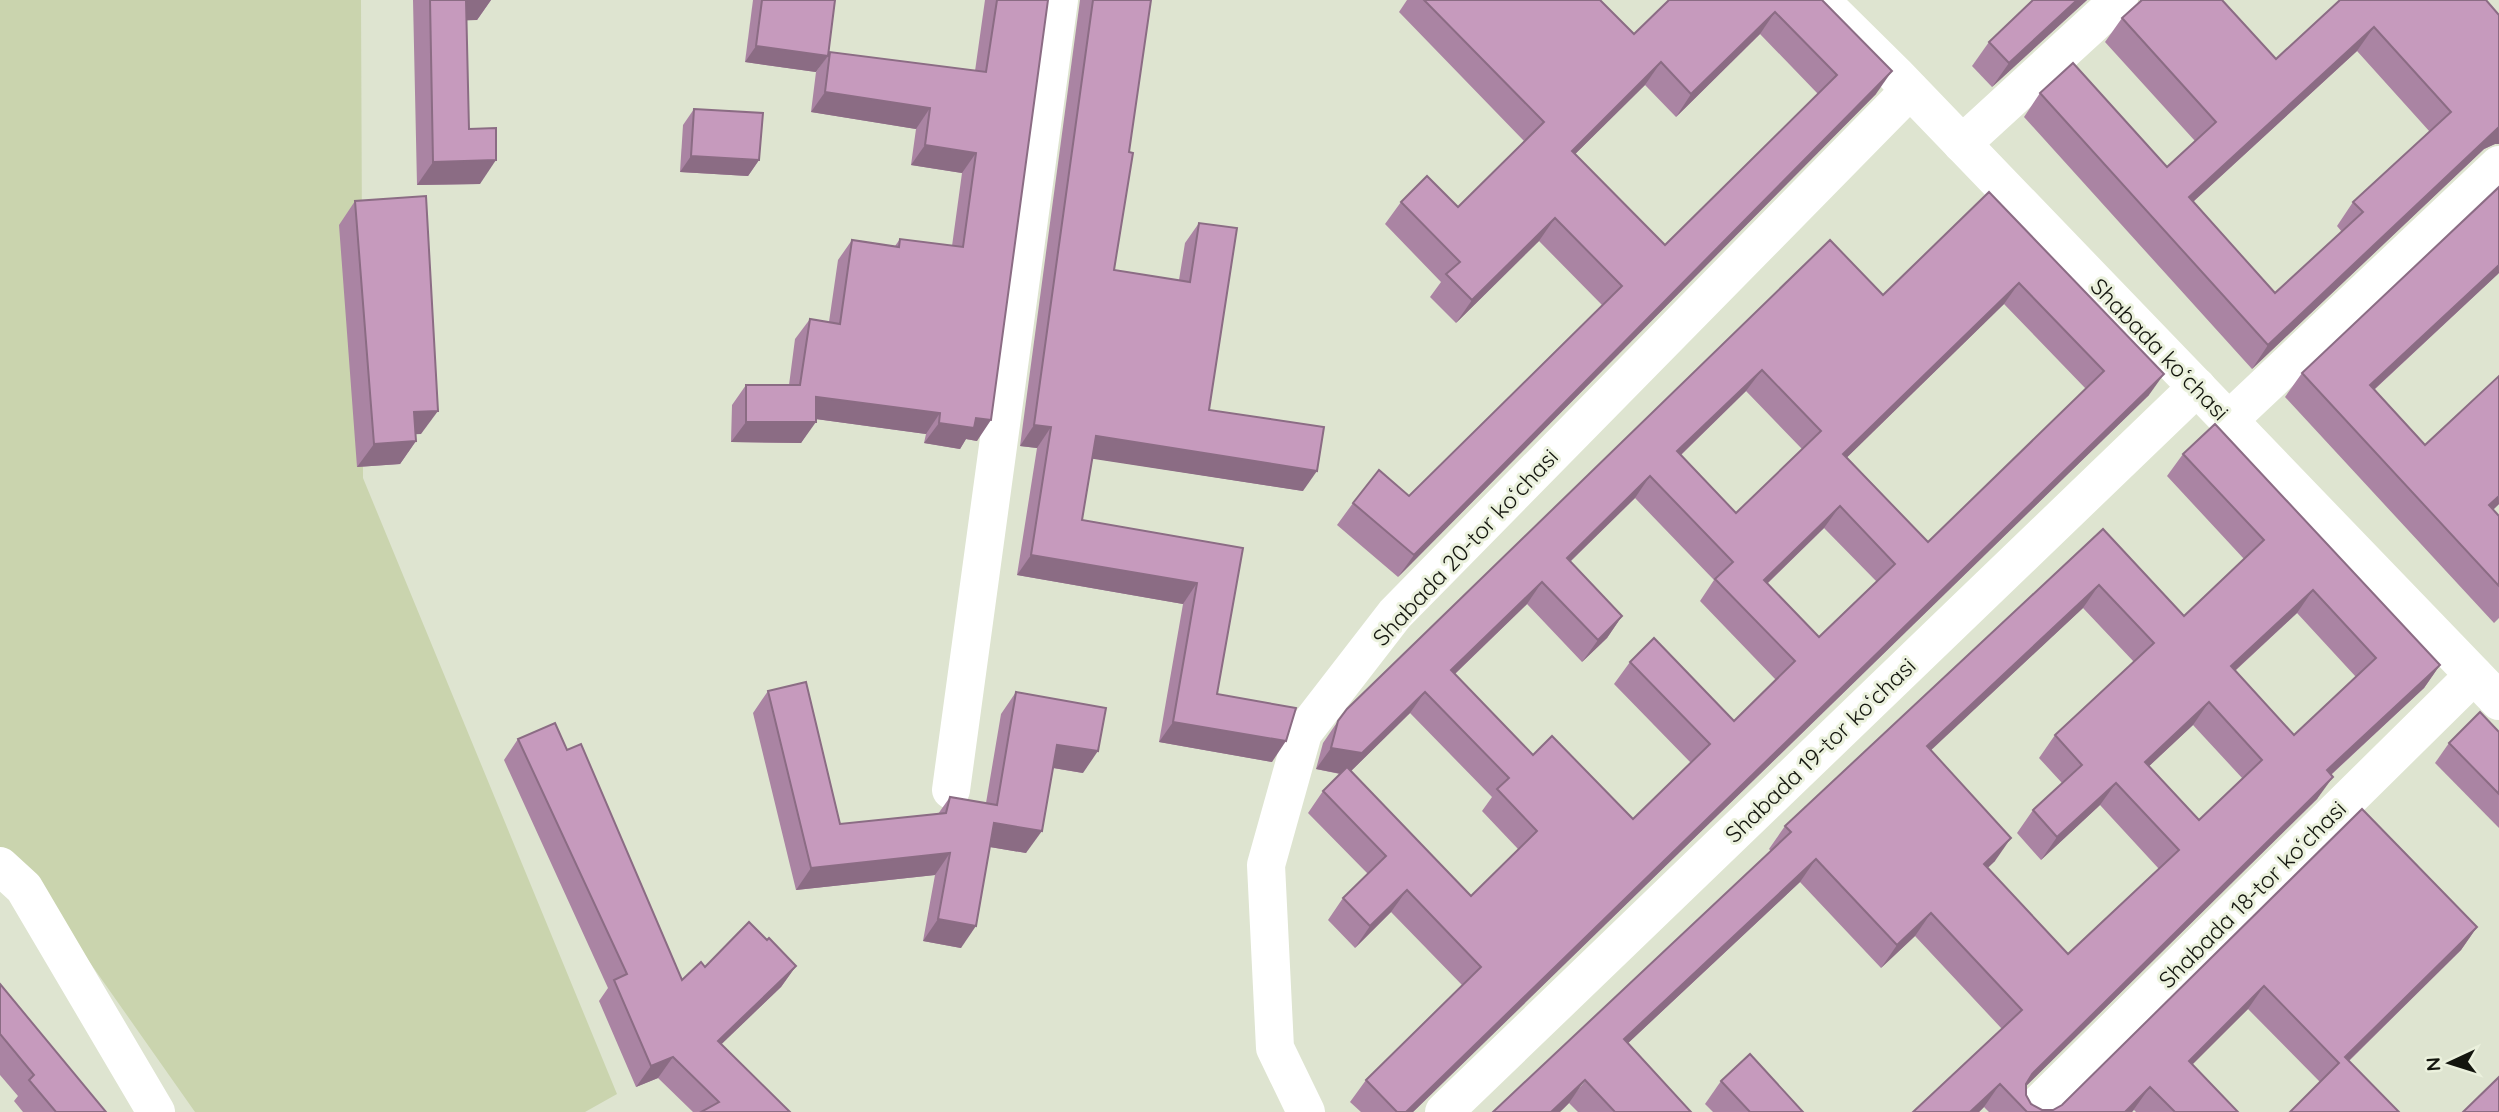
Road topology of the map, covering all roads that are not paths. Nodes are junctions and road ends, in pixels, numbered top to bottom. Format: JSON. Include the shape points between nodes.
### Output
{"nodes":[{"id":1,"x":1059,"y":0,"type":"edge"},
{"id":2,"x":1820,"y":0,"type":"edge"},
{"id":3,"x":2119,"y":0,"type":"edge"},
{"id":4,"x":1910,"y":90,"type":"junction"},
{"id":5,"x":1962,"y":144,"type":"junction"},
{"id":6,"x":2499,"y":165,"type":"edge"},
{"id":7,"x":2197,"y":387,"type":"junction"},
{"id":8,"x":2229,"y":420,"type":"junction"},
{"id":9,"x":2492,"y":693,"type":"edge"},
{"id":10,"x":951,"y":790,"type":"dead end"},
{"id":11,"x":0,"y":866,"type":"edge"},
{"id":12,"x":156,"y":1112,"type":"edge"},
{"id":13,"x":1306,"y":1112,"type":"edge"},
{"id":14,"x":1444,"y":1112,"type":"edge"},
{"id":15,"x":2031,"y":1112,"type":"edge"}],
"edges":[{"from":1,"to":10,"type":"street"},
{"from":2,"to":4,"type":"street","name":"Shabada koʻchasi"},
{"from":3,"to":5,"type":"street"},
{"from":4,"to":5,"type":"street","name":"Shabada koʻchasi"},
{"from":4,"to":13,"type":"street","name":"Shabada 20-tor koʻchasi","via":[[1395,614],[1303,733],[1266,865],[1275,1048]]},
{"from":5,"to":7,"type":"street","name":"Shabada koʻchasi"},
{"from":6,"to":8,"type":"street"},
{"from":7,"to":8,"type":"street","name":"Shabada koʻchasi"},
{"from":7,"to":14,"type":"street","name":"Shabada 19-tor koʻchasi"},
{"from":8,"to":9,"type":"street","name":"Shabada koʻchasi"},
{"from":9,"to":15,"type":"street","name":"Shabada 18-tor koʻchasi"},
{"from":11,"to":12,"type":"street","via":[[24,888]]}]}
